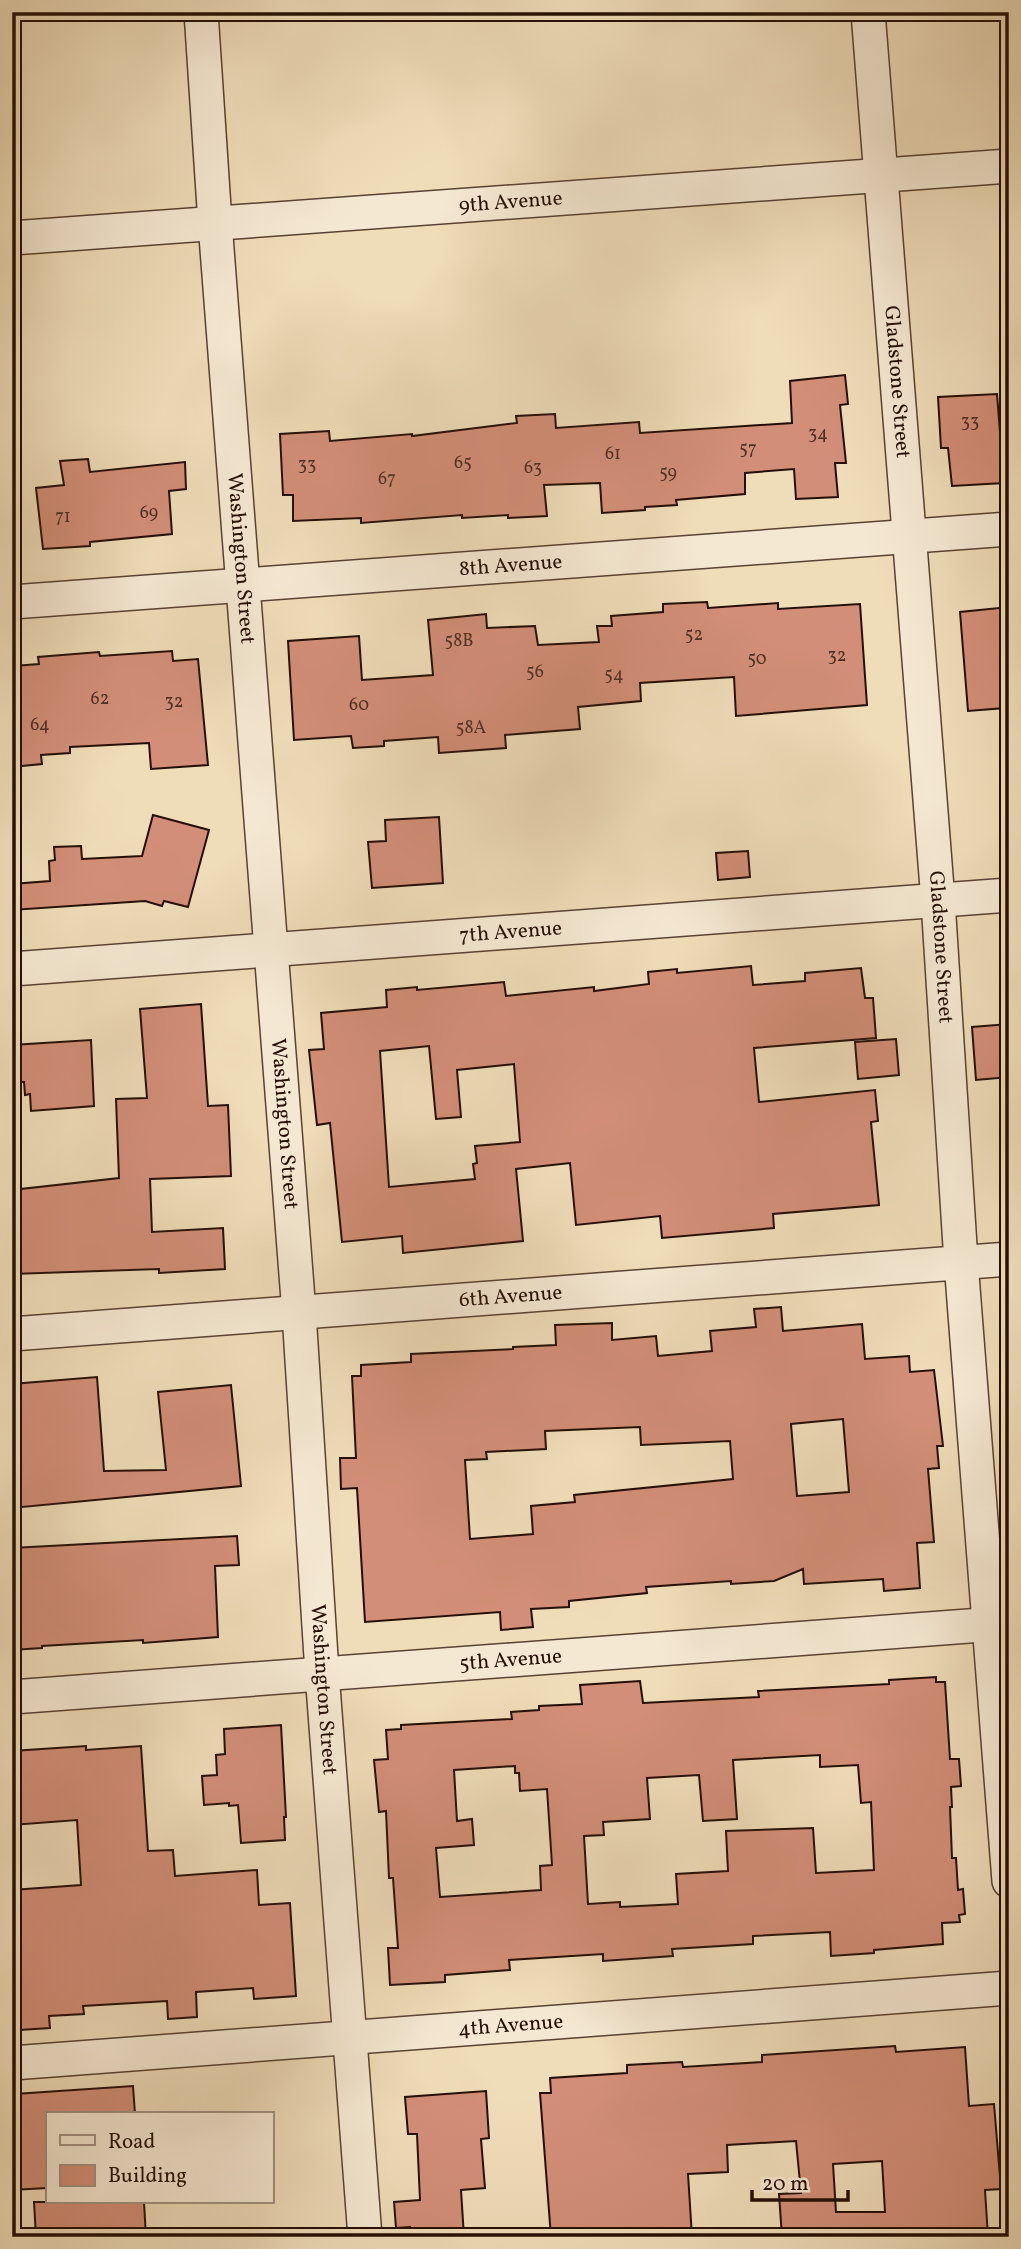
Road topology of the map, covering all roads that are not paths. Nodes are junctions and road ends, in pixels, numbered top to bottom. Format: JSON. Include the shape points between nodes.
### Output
{"nodes":[{"id":1,"x":201,"y":12,"type":"edge"},
{"id":2,"x":868,"y":12,"type":"edge"},
{"id":3,"x":1009,"y":166,"type":"edge"},
{"id":4,"x":880,"y":176,"type":"junction"},
{"id":5,"x":215,"y":223,"type":"junction"},
{"id":6,"x":12,"y":238,"type":"edge"},
{"id":7,"x":1009,"y":529,"type":"edge"},
{"id":8,"x":908,"y":536,"type":"junction"},
{"id":9,"x":244,"y":585,"type":"junction"},
{"id":10,"x":12,"y":602,"type":"edge"},
{"id":11,"x":1009,"y":895,"type":"edge"},
{"id":12,"x":938,"y":901,"type":"junction"},
{"id":13,"x":270,"y":950,"type":"junction"},
{"id":14,"x":12,"y":969,"type":"edge"},
{"id":15,"x":1009,"y":1259,"type":"edge"},
{"id":16,"x":961,"y":1262,"type":"junction"},
{"id":17,"x":299,"y":1313,"type":"junction"},
{"id":18,"x":12,"y":1334,"type":"edge"},
{"id":19,"x":999,"y":1623,"type":"edge"},
{"id":20,"x":322,"y":1673,"type":"junction"},
{"id":21,"x":12,"y":1697,"type":"edge"},
{"id":22,"x":1009,"y":1881,"type":"edge"},
{"id":23,"x":1009,"y":1987,"type":"edge"},
{"id":24,"x":349,"y":2039,"type":"junction"},
{"id":25,"x":12,"y":2063,"type":"edge"},
{"id":26,"x":365,"y":2237,"type":"edge"}],
"edges":[{"from":1,"to":5,"type":"street","name":"Washington Street"},
{"from":2,"to":4,"type":"street","name":"Gladstone Street"},
{"from":3,"to":4,"type":"street","name":"9th Avenue"},
{"from":4,"to":5,"type":"street","name":"9th Avenue"},
{"from":4,"to":8,"type":"street","name":"Gladstone Street"},
{"from":5,"to":6,"type":"street","name":"9th Avenue"},
{"from":5,"to":9,"type":"street","name":"Washington Street"},
{"from":7,"to":8,"type":"street","name":"8th Avenue"},
{"from":8,"to":9,"type":"street","name":"8th Avenue"},
{"from":8,"to":12,"type":"street","name":"Gladstone Street"},
{"from":9,"to":10,"type":"street","name":"8th Avenue"},
{"from":9,"to":13,"type":"street","name":"Washington Street"},
{"from":11,"to":12,"type":"street","name":"7th Avenue"},
{"from":12,"to":13,"type":"street","name":"7th Avenue"},
{"from":12,"to":16,"type":"street","name":"Gladstone Street"},
{"from":13,"to":14,"type":"street","name":"7th Avenue"},
{"from":13,"to":17,"type":"street","name":"Washington Street"},
{"from":15,"to":16,"type":"street","name":"6th Avenue"},
{"from":16,"to":17,"type":"street","name":"6th Avenue"},
{"from":16,"to":19,"type":"street","name":"Gladstone Street"},
{"from":17,"to":18,"type":"street","name":"6th Avenue"},
{"from":17,"to":20,"type":"street","name":"Washington Street"},
{"from":19,"to":20,"type":"street","name":"5th Avenue"},
{"from":19,"to":22,"type":"street","name":"Gladstone Street"},
{"from":20,"to":21,"type":"street","name":"5th Avenue"},
{"from":20,"to":24,"type":"street","name":"Washington Street"},
{"from":23,"to":24,"type":"street","name":"4th Avenue"},
{"from":24,"to":25,"type":"street","name":"4th Avenue"},
{"from":24,"to":26,"type":"street","name":"Washington Street"}]}
